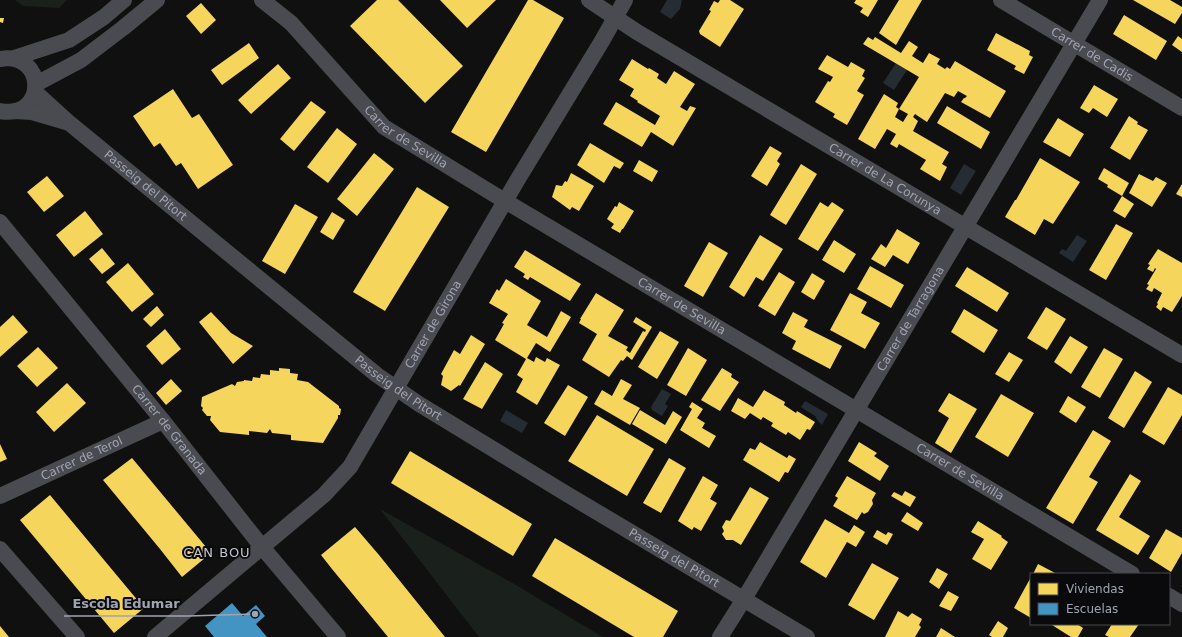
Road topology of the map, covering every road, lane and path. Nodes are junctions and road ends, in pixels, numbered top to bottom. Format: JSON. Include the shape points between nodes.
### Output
{"nodes":[{"id":1,"x":124,"y":0,"type":"edge"},
{"id":2,"x":157,"y":0,"type":"edge"},
{"id":3,"x":262,"y":0,"type":"edge"},
{"id":4,"x":589,"y":0,"type":"edge"},
{"id":5,"x":625,"y":0,"type":"edge"},
{"id":6,"x":1001,"y":0,"type":"edge"},
{"id":7,"x":1100,"y":0,"type":"edge"},
{"id":8,"x":615,"y":17,"type":"junction"},
{"id":9,"x":1074,"y":43,"type":"junction"},
{"id":10,"x":5,"y":57,"type":"edge"},
{"id":11,"x":35,"y":88,"type":"junction"},
{"id":12,"x":1182,"y":108,"type":"edge"},
{"id":13,"x":6,"y":112,"type":"edge"},
{"id":14,"x":68,"y":122,"type":"junction"},
{"id":15,"x":505,"y":201,"type":"junction"},
{"id":16,"x":0,"y":222,"type":"edge"},
{"id":17,"x":965,"y":226,"type":"junction"},
{"id":18,"x":1182,"y":355,"type":"edge"},
{"id":19,"x":396,"y":387,"type":"junction"},
{"id":20,"x":855,"y":410,"type":"junction"},
{"id":21,"x":164,"y":421,"type":"junction"},
{"id":22,"x":0,"y":496,"type":"edge"},
{"id":23,"x":0,"y":548,"type":"edge"},
{"id":24,"x":262,"y":548,"type":"junction"},
{"id":25,"x":1130,"y":573,"type":"edge"},
{"id":26,"x":1170,"y":597,"type":"edge"},
{"id":27,"x":744,"y":599,"type":"junction"},
{"id":28,"x":1182,"y":604,"type":"edge"},
{"id":29,"x":77,"y":637,"type":"edge"},
{"id":30,"x":154,"y":637,"type":"edge"},
{"id":31,"x":338,"y":637,"type":"edge"},
{"id":32,"x":720,"y":637,"type":"edge"},
{"id":33,"x":807,"y":637,"type":"edge"}],
"edges":[{"from":1,"to":10,"type":"street","via":[[69,40]]},
{"from":2,"to":11,"type":"street","via":[[81,60]]},
{"from":3,"to":15,"type":"street","name":"Carrer de Sevilla","via":[[291,23],[384,127]]},
{"from":4,"to":8,"type":"street","name":"Carrer de La Corunya"},
{"from":5,"to":8,"type":"street","name":"Carrer de Girona"},
{"from":6,"to":9,"type":"street","name":"Carrer de Cadis"},
{"from":7,"to":9,"type":"street","name":"Carrer de Tarragona"},
{"from":8,"to":15,"type":"street","name":"Carrer de Girona"},
{"from":8,"to":17,"type":"street","name":"Carrer de La Corunya"},
{"from":9,"to":12,"type":"street","name":"Carrer de Cadis"},
{"from":9,"to":17,"type":"street","name":"Carrer de Tarragona"},
{"from":10,"to":11,"type":"street","via":[[22,61],[29,67],[34,75]]},
{"from":11,"to":13,"type":"street","via":[[32,100],[27,105]]},
{"from":11,"to":14,"type":"street"},
{"from":13,"to":14,"type":"street","name":"Passeig del Pitort","via":[[32,112]]},
{"from":14,"to":19,"type":"street","name":"Passeig del Pitort","via":[[377,375]]},
{"from":15,"to":19,"type":"street","name":"Carrer de Girona"},
{"from":15,"to":20,"type":"street","name":"Carrer de Sevilla"},
{"from":16,"to":21,"type":"street","name":"Carrer de Granada"},
{"from":17,"to":18,"type":"street","name":"Carrer de La Corunya"},
{"from":17,"to":20,"type":"street","name":"Carrer de Tarragona"},
{"from":19,"to":24,"type":"street","name":"Carrer de Girona","via":[[350,467],[324,495]]},
{"from":19,"to":27,"type":"street","name":"Passeig del Pitort","via":[[565,493]]},
{"from":20,"to":25,"type":"street","name":"Carrer de Sevilla"},
{"from":20,"to":27,"type":"street","name":"Carrer de Tarragona"},
{"from":21,"to":22,"type":"street","name":"Carrer de Terol"},
{"from":21,"to":24,"type":"street","name":"Carrer de Granada"},
{"from":23,"to":29,"type":"street"},
{"from":24,"to":30,"type":"street","name":"Carrer de Girona"},
{"from":24,"to":31,"type":"street","name":"Carrer de Granada"},
{"from":26,"to":28,"type":"street"},
{"from":27,"to":32,"type":"street","name":"Carrer de Tarragona"},
{"from":27,"to":33,"type":"street","name":"Passeig del Pitort"}]}
